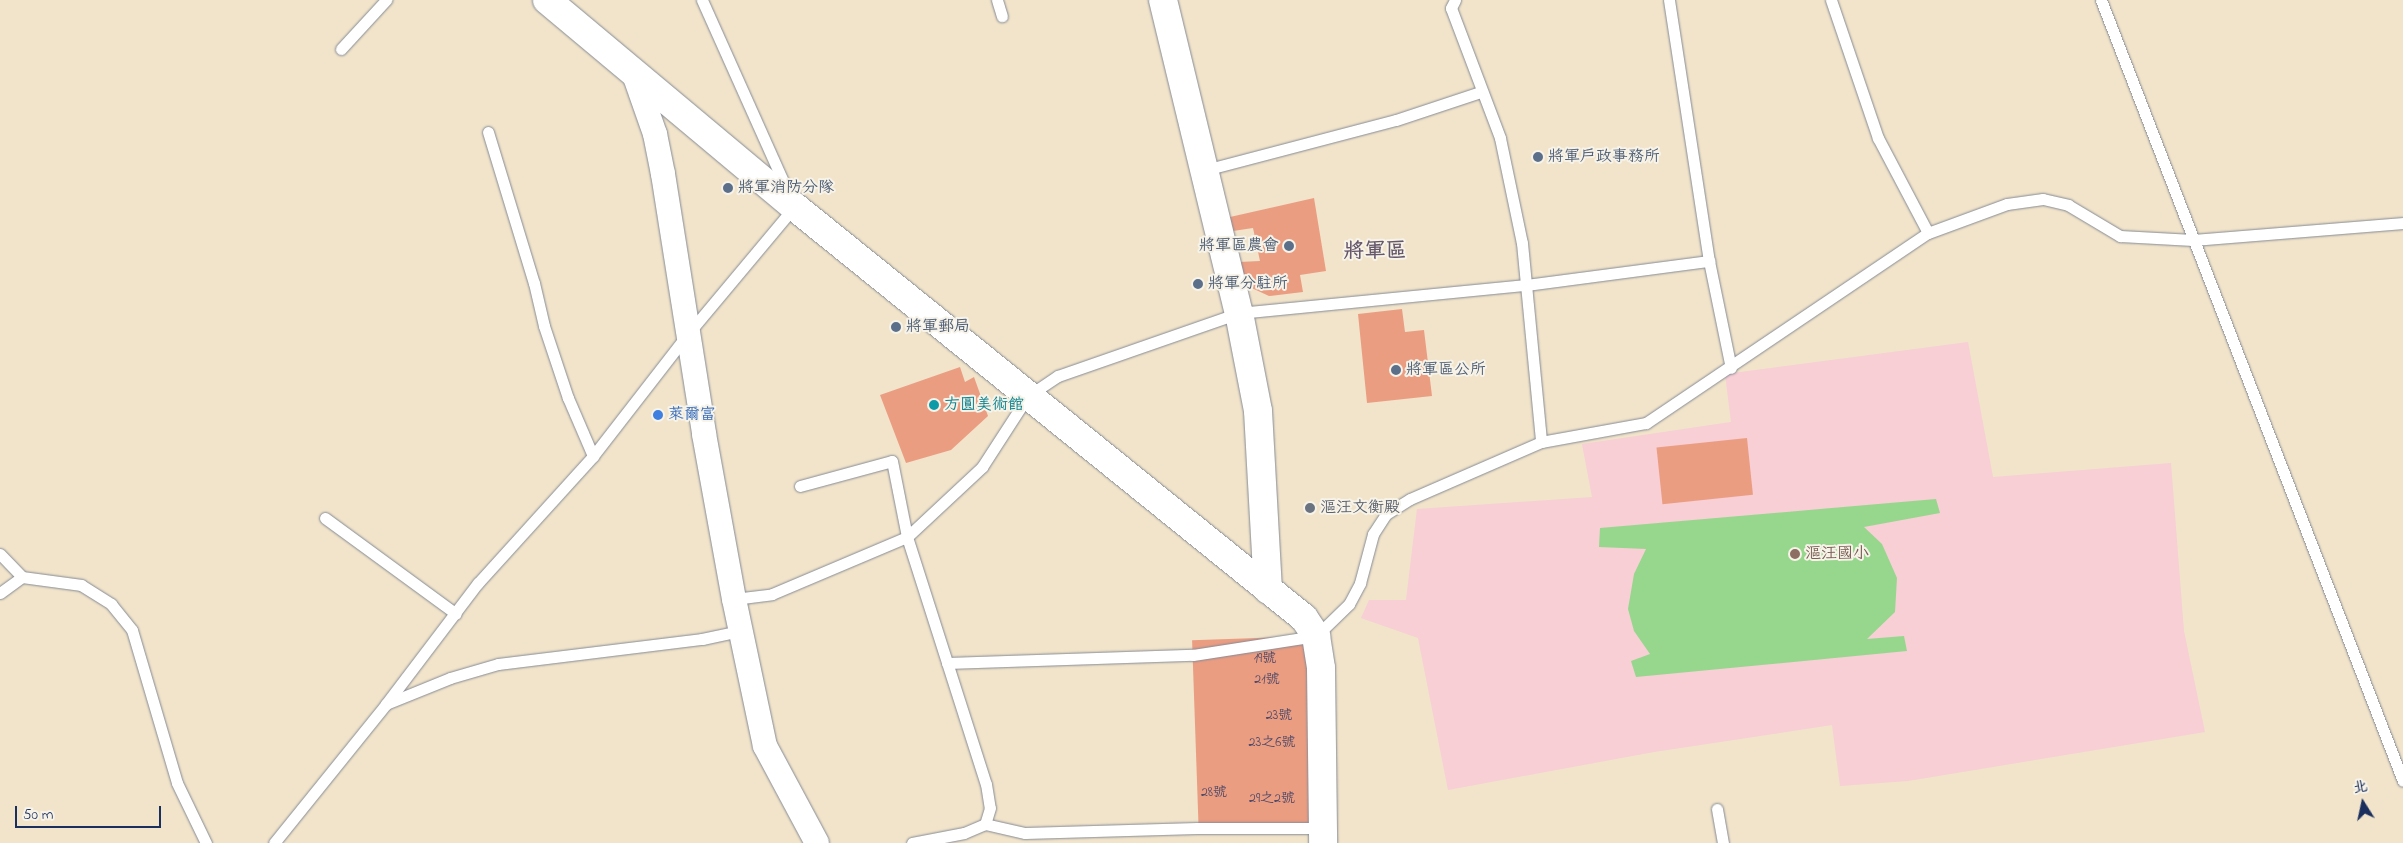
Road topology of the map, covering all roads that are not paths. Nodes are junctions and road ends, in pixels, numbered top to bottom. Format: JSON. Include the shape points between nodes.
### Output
{"nodes":[{"id":1,"x":386,"y":0,"type":"edge"},
{"id":2,"x":546,"y":0,"type":"edge"},
{"id":3,"x":702,"y":0,"type":"edge"},
{"id":4,"x":997,"y":0,"type":"edge"},
{"id":5,"x":1163,"y":0,"type":"edge"},
{"id":6,"x":1455,"y":0,"type":"edge"},
{"id":7,"x":1669,"y":0,"type":"edge"},
{"id":8,"x":1831,"y":0,"type":"edge"},
{"id":9,"x":2102,"y":0,"type":"edge"},
{"id":10,"x":1002,"y":16,"type":"dead end"},
{"id":11,"x":341,"y":50,"type":"dead end"},
{"id":12,"x":634,"y":74,"type":"junction"},
{"id":13,"x":1480,"y":92,"type":"junction"},
{"id":14,"x":488,"y":132,"type":"dead end"},
{"id":15,"x":1205,"y":170,"type":"junction"},
{"id":16,"x":794,"y":207,"type":"junction"},
{"id":17,"x":2403,"y":223,"type":"edge"},
{"id":18,"x":1928,"y":234,"type":"junction"},
{"id":19,"x":2193,"y":240,"type":"junction"},
{"id":20,"x":1709,"y":261,"type":"junction"},
{"id":21,"x":1526,"y":285,"type":"junction"},
{"id":22,"x":1239,"y":313,"type":"junction"},
{"id":23,"x":687,"y":335,"type":"junction"},
{"id":24,"x":1731,"y":368,"type":"junction"},
{"id":25,"x":1028,"y":396,"type":"junction"},
{"id":26,"x":1541,"y":442,"type":"junction"},
{"id":27,"x":593,"y":456,"type":"junction"},
{"id":28,"x":800,"y":486,"type":"dead end"},
{"id":29,"x":325,"y":518,"type":"dead end"},
{"id":30,"x":907,"y":537,"type":"junction"},
{"id":31,"x":0,"y":554,"type":"edge"},
{"id":32,"x":22,"y":578,"type":"junction"},
{"id":33,"x":1268,"y":590,"type":"junction"},
{"id":34,"x":0,"y":593,"type":"edge"},
{"id":35,"x":734,"y":599,"type":"junction"},
{"id":36,"x":456,"y":614,"type":"junction"},
{"id":37,"x":740,"y":631,"type":"junction"},
{"id":38,"x":1316,"y":636,"type":"junction"},
{"id":39,"x":946,"y":663,"type":"junction"},
{"id":40,"x":386,"y":704,"type":"junction"},
{"id":41,"x":2403,"y":781,"type":"edge"},
{"id":42,"x":1717,"y":808,"type":"dead end"},
{"id":43,"x":985,"y":824,"type":"junction"},
{"id":44,"x":1322,"y":836,"type":"edge"},
{"id":45,"x":206,"y":843,"type":"edge"},
{"id":46,"x":274,"y":843,"type":"edge"},
{"id":47,"x":817,"y":843,"type":"edge"},
{"id":48,"x":912,"y":843,"type":"edge"},
{"id":49,"x":1723,"y":843,"type":"edge"}],
"edges":[{"from":1,"to":11,"type":"lane"},
{"from":2,"to":12,"type":"street"},
{"from":3,"to":16,"type":"lane"},
{"from":4,"to":10,"type":"lane"},
{"from":5,"to":15,"type":"street"},
{"from":6,"to":13,"type":"lane","via":[[1451,8]]},
{"from":7,"to":20,"type":"lane"},
{"from":8,"to":18,"type":"lane","via":[[1878,138]]},
{"from":9,"to":19,"type":"lane"},
{"from":12,"to":16,"type":"street"},
{"from":12,"to":23,"type":"street","via":[[655,134]]},
{"from":13,"to":15,"type":"lane","via":[[1396,120]]},
{"from":13,"to":21,"type":"lane","via":[[1500,138],[1522,242]]},
{"from":14,"to":27,"type":"lane","via":[[544,326],[568,398]]},
{"from":15,"to":22,"type":"street"},
{"from":16,"to":23,"type":"lane"},
{"from":16,"to":25,"type":"street"},
{"from":17,"to":19,"type":"lane"},
{"from":18,"to":19,"type":"lane","via":[[2007,204],[2043,199],[2068,205],[2120,236]]},
{"from":18,"to":24,"type":"lane"},
{"from":19,"to":41,"type":"lane"},
{"from":20,"to":21,"type":"lane"},
{"from":20,"to":24,"type":"lane"},
{"from":21,"to":22,"type":"lane"},
{"from":21,"to":26,"type":"lane"},
{"from":22,"to":25,"type":"lane","via":[[1058,376]]},
{"from":22,"to":33,"type":"street","via":[[1258,412]]},
{"from":23,"to":27,"type":"lane"},
{"from":23,"to":35,"type":"street"},
{"from":24,"to":26,"type":"lane","via":[[1646,423]]},
{"from":25,"to":30,"type":"lane","via":[[982,467]]},
{"from":25,"to":33,"type":"street"},
{"from":26,"to":38,"type":"lane","via":[[1410,500],[1386,514],[1373,534],[1360,583],[1349,604]]},
{"from":27,"to":36,"type":"lane","via":[[478,582]]},
{"from":28,"to":30,"type":"lane","via":[[892,461]]},
{"from":29,"to":36,"type":"lane"},
{"from":30,"to":35,"type":"lane","via":[[772,594]]},
{"from":30,"to":39,"type":"lane"},
{"from":31,"to":32,"type":"lane"},
{"from":32,"to":34,"type":"lane"},
{"from":32,"to":45,"type":"lane","via":[[82,585],[111,604],[132,630],[177,783]]},
{"from":33,"to":38,"type":"street","via":[[1304,618]]},
{"from":35,"to":37,"type":"street"},
{"from":36,"to":40,"type":"lane"},
{"from":37,"to":40,"type":"lane","via":[[702,639],[498,664],[450,678]]},
{"from":37,"to":47,"type":"street","via":[[765,746]]},
{"from":38,"to":39,"type":"lane","via":[[1193,655]]},
{"from":38,"to":44,"type":"street","via":[[1321,668]]},
{"from":39,"to":43,"type":"lane","via":[[986,784],[990,808]]},
{"from":40,"to":46,"type":"lane"},
{"from":42,"to":49,"type":"lane"},
{"from":43,"to":44,"type":"lane","via":[[1025,833],[1198,828]]},
{"from":43,"to":48,"type":"lane","via":[[964,833]]}]}
